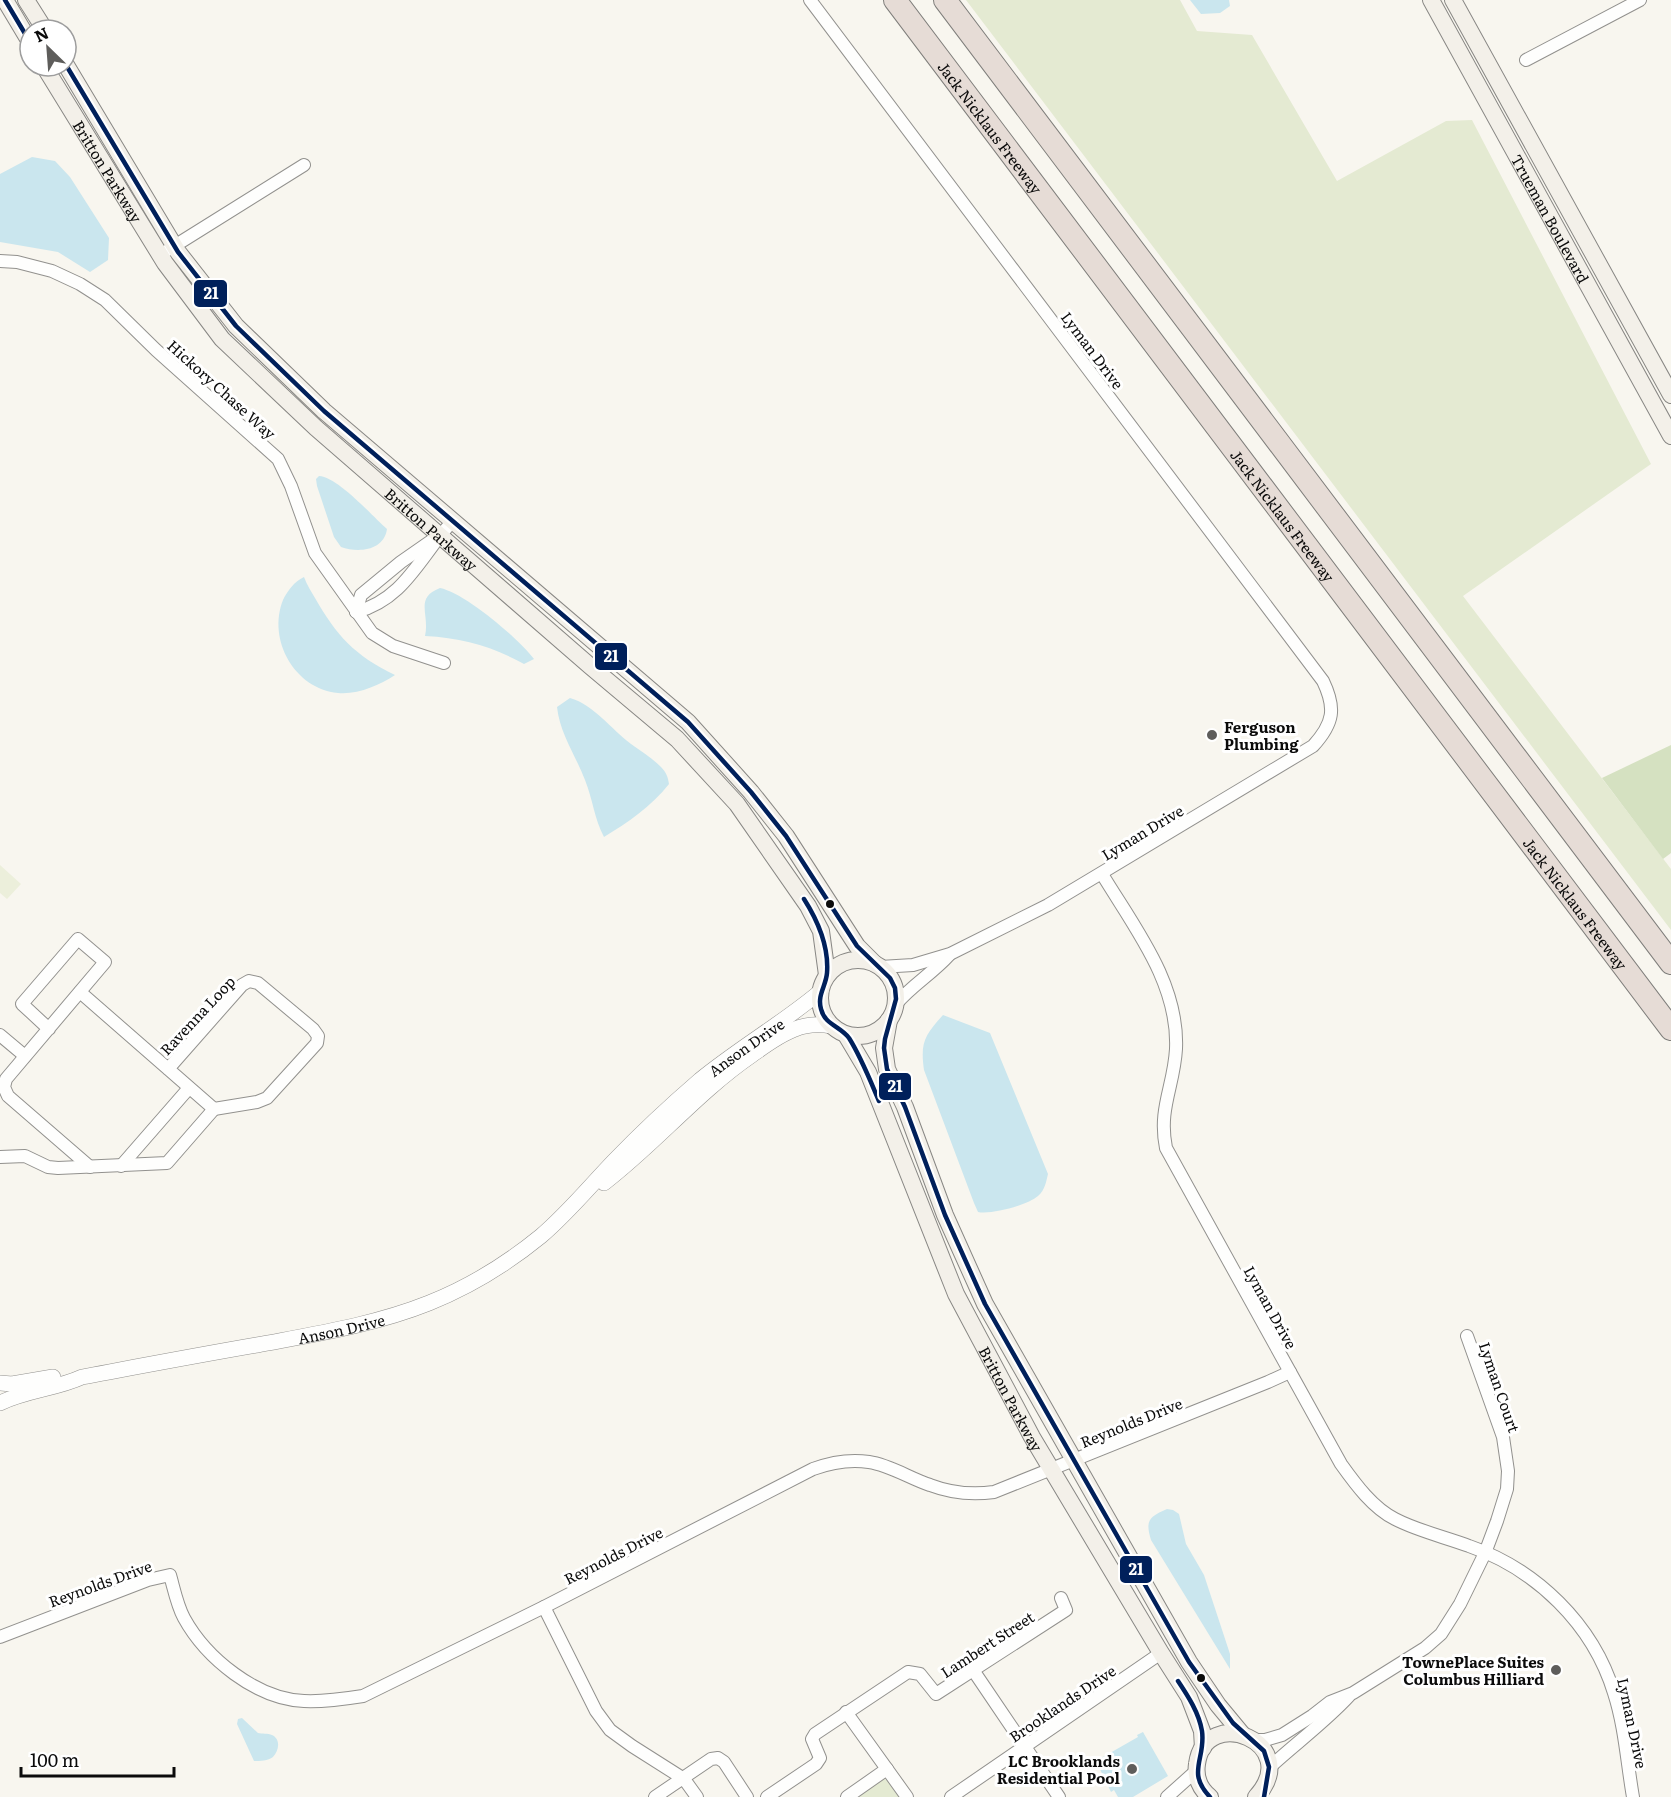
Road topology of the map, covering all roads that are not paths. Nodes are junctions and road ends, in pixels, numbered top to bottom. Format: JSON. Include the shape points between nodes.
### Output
{"nodes":[{"id":1,"x":5,"y":0,"type":"edge"},
{"id":2,"x":26,"y":0,"type":"edge"},
{"id":3,"x":810,"y":0,"type":"edge"},
{"id":4,"x":895,"y":0,"type":"edge"},
{"id":5,"x":945,"y":0,"type":"edge"},
{"id":6,"x":1431,"y":0,"type":"edge"},
{"id":7,"x":1453,"y":0,"type":"edge"},
{"id":8,"x":1640,"y":0,"type":"edge"},
{"id":9,"x":37,"y":18,"type":"edge"},
{"id":10,"x":18,"y":22,"type":"edge"},
{"id":11,"x":1526,"y":60,"type":"dead end"},
{"id":12,"x":51,"y":78,"type":"edge"},
{"id":13,"x":74,"y":78,"type":"edge"},
{"id":14,"x":304,"y":165,"type":"dead end"},
{"id":15,"x":174,"y":247,"type":"junction"},
{"id":16,"x":159,"y":255,"type":"junction"},
{"id":17,"x":0,"y":261,"type":"edge"},
{"id":18,"x":1671,"y":395,"type":"edge"},
{"id":19,"x":1671,"y":436,"type":"edge"},
{"id":20,"x":452,"y":522,"type":"junction"},
{"id":21,"x":440,"y":535,"type":"junction"},
{"id":22,"x":356,"y":612,"type":"junction"},
{"id":23,"x":444,"y":663,"type":"dead end"},
{"id":24,"x":1102,"y":874,"type":"junction"},
{"id":25,"x":950,"y":954,"type":"junction"},
{"id":26,"x":1671,"y":961,"type":"edge"},
{"id":27,"x":877,"y":965,"type":"junction"},
{"id":28,"x":827,"y":975,"type":"junction"},
{"id":29,"x":821,"y":991,"type":"junction"},
{"id":30,"x":80,"y":992,"type":"junction"},
{"id":31,"x":896,"y":1004,"type":"junction"},
{"id":32,"x":889,"y":1020,"type":"junction"},
{"id":33,"x":49,"y":1029,"type":"junction"},
{"id":34,"x":1671,"y":1029,"type":"edge"},
{"id":35,"x":839,"y":1030,"type":"junction"},
{"id":36,"x":0,"y":1035,"type":"edge"},
{"id":37,"x":25,"y":1056,"type":"junction"},
{"id":38,"x":168,"y":1069,"type":"junction"},
{"id":39,"x":189,"y":1088,"type":"junction"},
{"id":40,"x":214,"y":1109,"type":"junction"},
{"id":41,"x":0,"y":1157,"type":"edge"},
{"id":42,"x":121,"y":1166,"type":"junction"},
{"id":43,"x":90,"y":1167,"type":"junction"},
{"id":44,"x":571,"y":1208,"type":"junction"},
{"id":45,"x":1467,"y":1336,"type":"dead end"},
{"id":46,"x":1290,"y":1372,"type":"junction"},
{"id":47,"x":82,"y":1377,"type":"junction"},
{"id":48,"x":0,"y":1383,"type":"edge"},
{"id":49,"x":0,"y":1403,"type":"edge"},
{"id":50,"x":1074,"y":1461,"type":"junction"},
{"id":51,"x":1051,"y":1469,"type":"junction"},
{"id":52,"x":1485,"y":1552,"type":"junction"},
{"id":53,"x":1060,"y":1598,"type":"dead end"},
{"id":54,"x":544,"y":1607,"type":"junction"},
{"id":55,"x":0,"y":1637,"type":"edge"},
{"id":56,"x":1161,"y":1653,"type":"junction"},
{"id":57,"x":973,"y":1670,"type":"junction"},
{"id":58,"x":1353,"y":1693,"type":"junction"},
{"id":59,"x":846,"y":1712,"type":"junction"},
{"id":60,"x":1249,"y":1737,"type":"junction"},
{"id":61,"x":1025,"y":1746,"type":"junction"},
{"id":62,"x":1203,"y":1748,"type":"junction"},
{"id":63,"x":1270,"y":1767,"type":"junction"},
{"id":64,"x":887,"y":1769,"type":"junction"},
{"id":65,"x":1196,"y":1771,"type":"junction"},
{"id":66,"x":684,"y":1779,"type":"junction"},
{"id":67,"x":1261,"y":1794,"type":"edge"},
{"id":68,"x":655,"y":1797,"type":"edge"},
{"id":69,"x":697,"y":1797,"type":"edge"},
{"id":70,"x":747,"y":1797,"type":"edge"},
{"id":71,"x":766,"y":1797,"type":"edge"},
{"id":72,"x":847,"y":1797,"type":"edge"},
{"id":73,"x":907,"y":1797,"type":"edge"},
{"id":74,"x":951,"y":1797,"type":"edge"},
{"id":75,"x":1059,"y":1797,"type":"edge"},
{"id":76,"x":1167,"y":1797,"type":"edge"},
{"id":77,"x":1210,"y":1797,"type":"edge"},
{"id":78,"x":1633,"y":1797,"type":"edge"}],
"edges":[{"from":1,"to":10,"type":"main road"},
{"from":2,"to":9,"type":"main road"},
{"from":3,"to":24,"type":"street","name":"Lyman Drive","via":[[1323,681],[1331,697],[1332,716],[1313,746]]},
{"from":4,"to":34,"type":"highway","name":"Jack Nicklaus Freeway"},
{"from":5,"to":26,"type":"highway"},
{"from":6,"to":19,"type":"main road","name":"Trueman Boulevard"},
{"from":7,"to":18,"type":"main road","name":"Trueman Boulevard"},
{"from":8,"to":11,"type":"street"},
{"from":12,"to":16,"type":"main road","name":"Britton Parkway"},
{"from":13,"to":15,"type":"main road","name":"Britton Parkway"},
{"from":14,"to":15,"type":"street"},
{"from":15,"to":16,"type":"street"},
{"from":15,"to":20,"type":"main road","name":"Britton Parkway","via":[[236,327],[324,411]]},
{"from":16,"to":21,"type":"main road","name":"Britton Parkway","via":[[222,339],[316,428]]},
{"from":17,"to":22,"type":"street","name":"Hickory Chase Way","via":[[52,271],[105,300],[278,459],[315,553]]},
{"from":20,"to":21,"type":"street"},
{"from":20,"to":27,"type":"main road","name":"Britton Parkway","via":[[688,722],[779,827],[857,946]]},
{"from":21,"to":22,"type":"street","via":[[361,595]]},
{"from":21,"to":22,"type":"street","via":[[398,588],[372,608]]},
{"from":21,"to":28,"type":"main road","name":"Britton Parkway","via":[[677,739],[737,804],[808,906],[821,931]]},
{"from":22,"to":23,"type":"street","name":"Hickory Chase Way","via":[[372,633],[393,646]]},
{"from":24,"to":25,"type":"street"},
{"from":24,"to":46,"type":"street","name":"Lyman Drive","via":[[1154,960],[1169,998],[1176,1046],[1163,1112],[1166,1148]]},
{"from":25,"to":27,"type":"street","via":[[913,965]]},
{"from":25,"to":31,"type":"street"},
{"from":27,"to":28,"type":"main road","via":[[848,961]]},
{"from":27,"to":31,"type":"main road","via":[[895,988]]},
{"from":28,"to":29,"type":"main road"},
{"from":29,"to":35,"type":"main road","via":[[821,1010]]},
{"from":29,"to":44,"type":"street","name":"Anson Drive","via":[[700,1080],[615,1160]]},
{"from":30,"to":33,"type":"street"},
{"from":30,"to":33,"type":"street","via":[[105,962],[78,939],[22,1004]]},
{"from":30,"to":38,"type":"street","name":"Ravenna Loop"},
{"from":31,"to":32,"type":"main road"},
{"from":32,"to":35,"type":"main road","via":[[870,1035]]},
{"from":32,"to":50,"type":"main road","name":"Britton Parkway","via":[[884,1048],[887,1069],[945,1215],[985,1304]]},
{"from":33,"to":37,"type":"street"},
{"from":35,"to":44,"type":"street","name":"Anson Drive","via":[[819,1024],[797,1028],[774,1039],[700,1096],[622,1169]]},
{"from":35,"to":51,"type":"main road","name":"Britton Parkway","via":[[867,1072],[956,1294]]},
{"from":36,"to":37,"type":"street"},
{"from":37,"to":43,"type":"street","via":[[6,1079],[8,1096]]},
{"from":38,"to":39,"type":"street","name":"Ravenna Loop"},
{"from":38,"to":40,"type":"street","name":"Ravenna Loop","via":[[249,981],[258,983],[314,1029],[317,1043],[267,1098]]},
{"from":39,"to":40,"type":"street","name":"Ravenna Loop"},
{"from":39,"to":42,"type":"street"},
{"from":40,"to":42,"type":"street","via":[[167,1163]]},
{"from":41,"to":43,"type":"street","via":[[25,1156],[48,1167]]},
{"from":42,"to":43,"type":"street"},
{"from":44,"to":47,"type":"street","name":"Anson Drive","via":[[502,1264],[405,1312],[316,1334]]},
{"from":45,"to":52,"type":"street","name":"Lyman Court","via":[[1503,1437],[1508,1471],[1507,1489]]},
{"from":46,"to":50,"type":"street","name":"Reynolds Drive"},
{"from":46,"to":52,"type":"street","name":"Lyman Drive","via":[[1341,1464],[1379,1508],[1394,1519]]},
{"from":47,"to":48,"type":"street","name":"Anson Drive","via":[[71,1374]]},
{"from":47,"to":49,"type":"street","name":"Anson Drive"},
{"from":50,"to":51,"type":"street","name":"Reynolds Drive"},
{"from":50,"to":60,"type":"main road","name":"Britton Parkway","via":[[1189,1662],[1218,1705]]},
{"from":51,"to":54,"type":"street","name":"Reynolds Drive","via":[[994,1492],[970,1493],[930,1485],[870,1462],[827,1464]]},
{"from":51,"to":56,"type":"main road","name":"Britton Parkway"},
{"from":52,"to":58,"type":"street","name":"Lyman Court","via":[[1441,1634]]},
{"from":52,"to":78,"type":"street","name":"Lyman Drive","via":[[1540,1585],[1590,1642],[1615,1695]]},
{"from":53,"to":57,"type":"street","name":"Lambert Street","via":[[1066,1610]]},
{"from":54,"to":55,"type":"street","name":"Reynolds Drive","via":[[387,1686],[340,1700],[293,1700],[270,1693],[230,1670],[211,1656],[182,1616],[170,1575]]},
{"from":54,"to":66,"type":"street","via":[[596,1711],[610,1730]]},
{"from":56,"to":61,"type":"street","name":"Brooklands Drive"},
{"from":56,"to":62,"type":"main road","name":"Britton Parkway","via":[[1189,1697],[1202,1731]]},
{"from":57,"to":59,"type":"street","name":"Lambert Street","via":[[936,1694],[920,1674],[908,1672]]},
{"from":57,"to":61,"type":"street"},
{"from":58,"to":60,"type":"street","via":[[1330,1702],[1281,1735],[1265,1740]]},
{"from":58,"to":63,"type":"street"},
{"from":59,"to":64,"type":"street"},
{"from":59,"to":71,"type":"street","name":"Lambert Street","via":[[812,1739],[820,1758],[816,1764]]},
{"from":60,"to":62,"type":"main road","via":[[1225,1733]]},
{"from":60,"to":63,"type":"main road","name":"Britton Parkway","via":[[1263,1747]]},
{"from":61,"to":74,"type":"street","name":"Brooklands Drive"},
{"from":61,"to":75,"type":"street"},
{"from":62,"to":65,"type":"main road"},
{"from":63,"to":67,"type":"main road"},
{"from":64,"to":72,"type":"street"},
{"from":64,"to":73,"type":"street"},
{"from":65,"to":76,"type":"street"},
{"from":65,"to":77,"type":"main road","via":[[1199,1783]]},
{"from":66,"to":68,"type":"street"},
{"from":66,"to":69,"type":"street"},
{"from":66,"to":70,"type":"street","via":[[718,1758]]}]}
